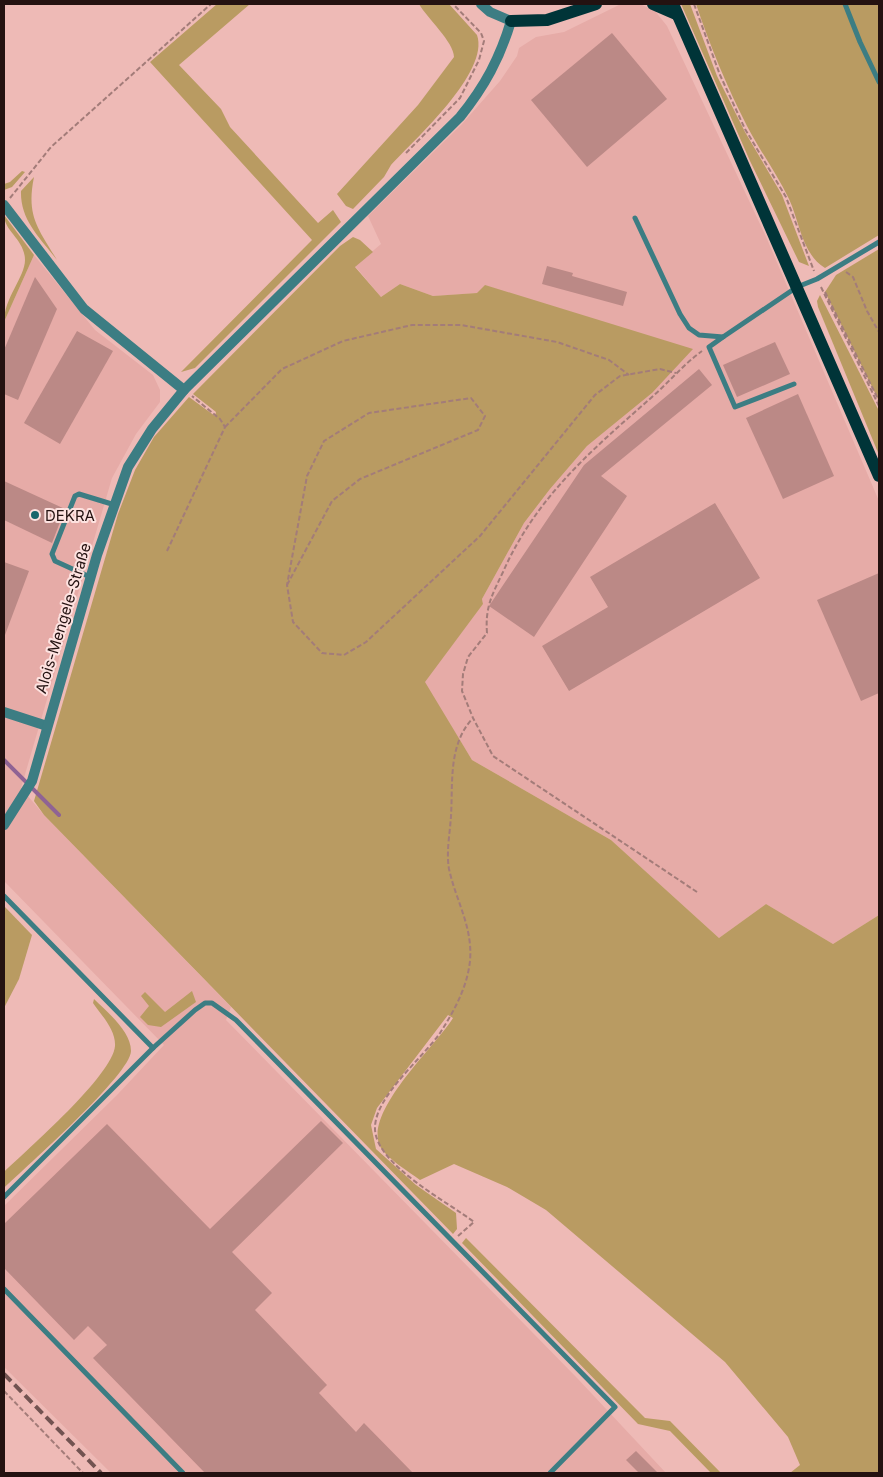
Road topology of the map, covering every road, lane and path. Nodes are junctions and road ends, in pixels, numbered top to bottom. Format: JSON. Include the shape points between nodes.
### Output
{"nodes":[{"id":1,"x":212,"y":4,"type":"edge"},
{"id":2,"x":453,"y":4,"type":"edge"},
{"id":3,"x":481,"y":4,"type":"edge"},
{"id":4,"x":579,"y":4,"type":"edge"},
{"id":5,"x":596,"y":4,"type":"edge"},
{"id":6,"x":653,"y":4,"type":"edge"},
{"id":7,"x":694,"y":4,"type":"edge"},
{"id":8,"x":845,"y":4,"type":"edge"},
{"id":9,"x":673,"y":7,"type":"edge"},
{"id":10,"x":566,"y":13,"type":"junction"},
{"id":11,"x":511,"y":21,"type":"junction"},
{"id":12,"x":879,"y":82,"type":"edge"},
{"id":13,"x":406,"y":153,"type":"dead end"},
{"id":14,"x":4,"y":205,"type":"edge"},
{"id":15,"x":635,"y":218,"type":"dead end"},
{"id":16,"x":879,"y":242,"type":"edge"},
{"id":17,"x":840,"y":268,"type":"dead end"},
{"id":18,"x":817,"y":279,"type":"junction"},
{"id":19,"x":796,"y":287,"type":"junction"},
{"id":20,"x":825,"y":292,"type":"dead end"},
{"id":21,"x":879,"y":332,"type":"edge"},
{"id":22,"x":723,"y":337,"type":"junction"},
{"id":23,"x":709,"y":347,"type":"junction"},
{"id":24,"x":676,"y":373,"type":"junction"},
{"id":25,"x":629,"y":374,"type":"junction"},
{"id":26,"x":794,"y":384,"type":"dead end"},
{"id":27,"x":184,"y":390,"type":"junction"},
{"id":28,"x":879,"y":401,"type":"edge"},
{"id":29,"x":879,"y":406,"type":"edge"},
{"id":30,"x":225,"y":427,"type":"junction"},
{"id":31,"x":879,"y":476,"type":"edge"},
{"id":32,"x":114,"y":505,"type":"junction"},
{"id":33,"x":167,"y":551,"type":"dead end"},
{"id":34,"x":91,"y":577,"type":"junction"},
{"id":35,"x":287,"y":585,"type":"junction"},
{"id":36,"x":4,"y":712,"type":"edge"},
{"id":37,"x":473,"y":718,"type":"junction"},
{"id":38,"x":47,"y":726,"type":"junction"},
{"id":39,"x":4,"y":825,"type":"edge"},
{"id":40,"x":697,"y":892,"type":"dead end"},
{"id":41,"x":4,"y":896,"type":"edge"},
{"id":42,"x":153,"y":1048,"type":"junction"},
{"id":43,"x":4,"y":1197,"type":"edge"},
{"id":44,"x":453,"y":1241,"type":"junction"},
{"id":45,"x":4,"y":1289,"type":"edge"},
{"id":46,"x":4,"y":1391,"type":"edge"},
{"id":47,"x":83,"y":1473,"type":"edge"},
{"id":48,"x":183,"y":1473,"type":"edge"},
{"id":49,"x":550,"y":1473,"type":"edge"}],
"edges":[{"from":1,"to":14,"type":"path","via":[[66,134]]},
{"from":2,"to":13,"type":"path","via":[[481,33],[484,41],[479,60],[460,98]]},
{"from":3,"to":11,"type":"street","via":[[490,12]]},
{"from":4,"to":10,"type":"main road"},
{"from":5,"to":10,"type":"main road"},
{"from":6,"to":9,"type":"main road"},
{"from":7,"to":18,"type":"path","via":[[720,75],[746,129],[786,197]]},
{"from":8,"to":12,"type":"lane"},
{"from":9,"to":19,"type":"main road"},
{"from":10,"to":11,"type":"main road","via":[[547,20]]},
{"from":11,"to":27,"type":"street","name":"Alois-Mengele-Straße","via":[[501,54],[478,95],[460,117]]},
{"from":14,"to":27,"type":"street","via":[[84,309]]},
{"from":15,"to":22,"type":"lane","via":[[689,328],[699,335]]},
{"from":16,"to":18,"type":"lane"},
{"from":17,"to":21,"type":"path","via":[[854,276]]},
{"from":18,"to":19,"type":"lane"},
{"from":18,"to":29,"type":"path"},
{"from":19,"to":22,"type":"lane"},
{"from":19,"to":31,"type":"main road"},
{"from":20,"to":28,"type":"path"},
{"from":22,"to":23,"type":"lane"},
{"from":23,"to":24,"type":"path"},
{"from":23,"to":26,"type":"lane","via":[[735,407]]},
{"from":24,"to":25,"type":"path","via":[[660,369]]},
{"from":24,"to":37,"type":"path","via":[[566,476],[530,522],[509,557],[488,605],[487,633],[468,657],[462,674],[462,690]]},
{"from":25,"to":30,"type":"path","via":[[609,360],[557,342],[461,325],[412,325],[343,341],[282,369]]},
{"from":25,"to":35,"type":"path","via":[[620,376],[596,395],[480,536],[366,642],[344,655],[322,653],[293,622]]},
{"from":27,"to":30,"type":"path"},
{"from":27,"to":32,"type":"street","name":"Alois-Mengele-Straße","via":[[152,429],[128,467]]},
{"from":30,"to":33,"type":"path"},
{"from":32,"to":34,"type":"street","name":"Alois-Mengele-Straße"},
{"from":32,"to":34,"type":"lane","via":[[79,494],[75,496],[52,554],[55,561]]},
{"from":34,"to":38,"type":"street","name":"Alois-Mengele-Straße"},
{"from":35,"to":35,"type":"path","via":[[332,500],[360,479],[478,430],[485,416],[471,398],[369,413],[324,440],[307,476]]},
{"from":36,"to":38,"type":"street"},
{"from":37,"to":40,"type":"path","via":[[493,756]]},
{"from":37,"to":44,"type":"path","via":[[463,730],[451,773],[449,868],[466,919],[470,961],[461,998],[439,1034],[386,1099],[376,1118],[375,1130],[380,1148],[387,1157],[474,1222]]},
{"from":38,"to":39,"type":"street","name":"Alois-Mengele-Straße","via":[[32,781]]},
{"from":41,"to":42,"type":"lane"},
{"from":42,"to":43,"type":"lane"},
{"from":42,"to":44,"type":"lane","via":[[205,1003],[220,1007]]},
{"from":44,"to":49,"type":"lane","via":[[615,1407]]},
{"from":45,"to":48,"type":"lane"},
{"from":46,"to":47,"type":"path"}]}
